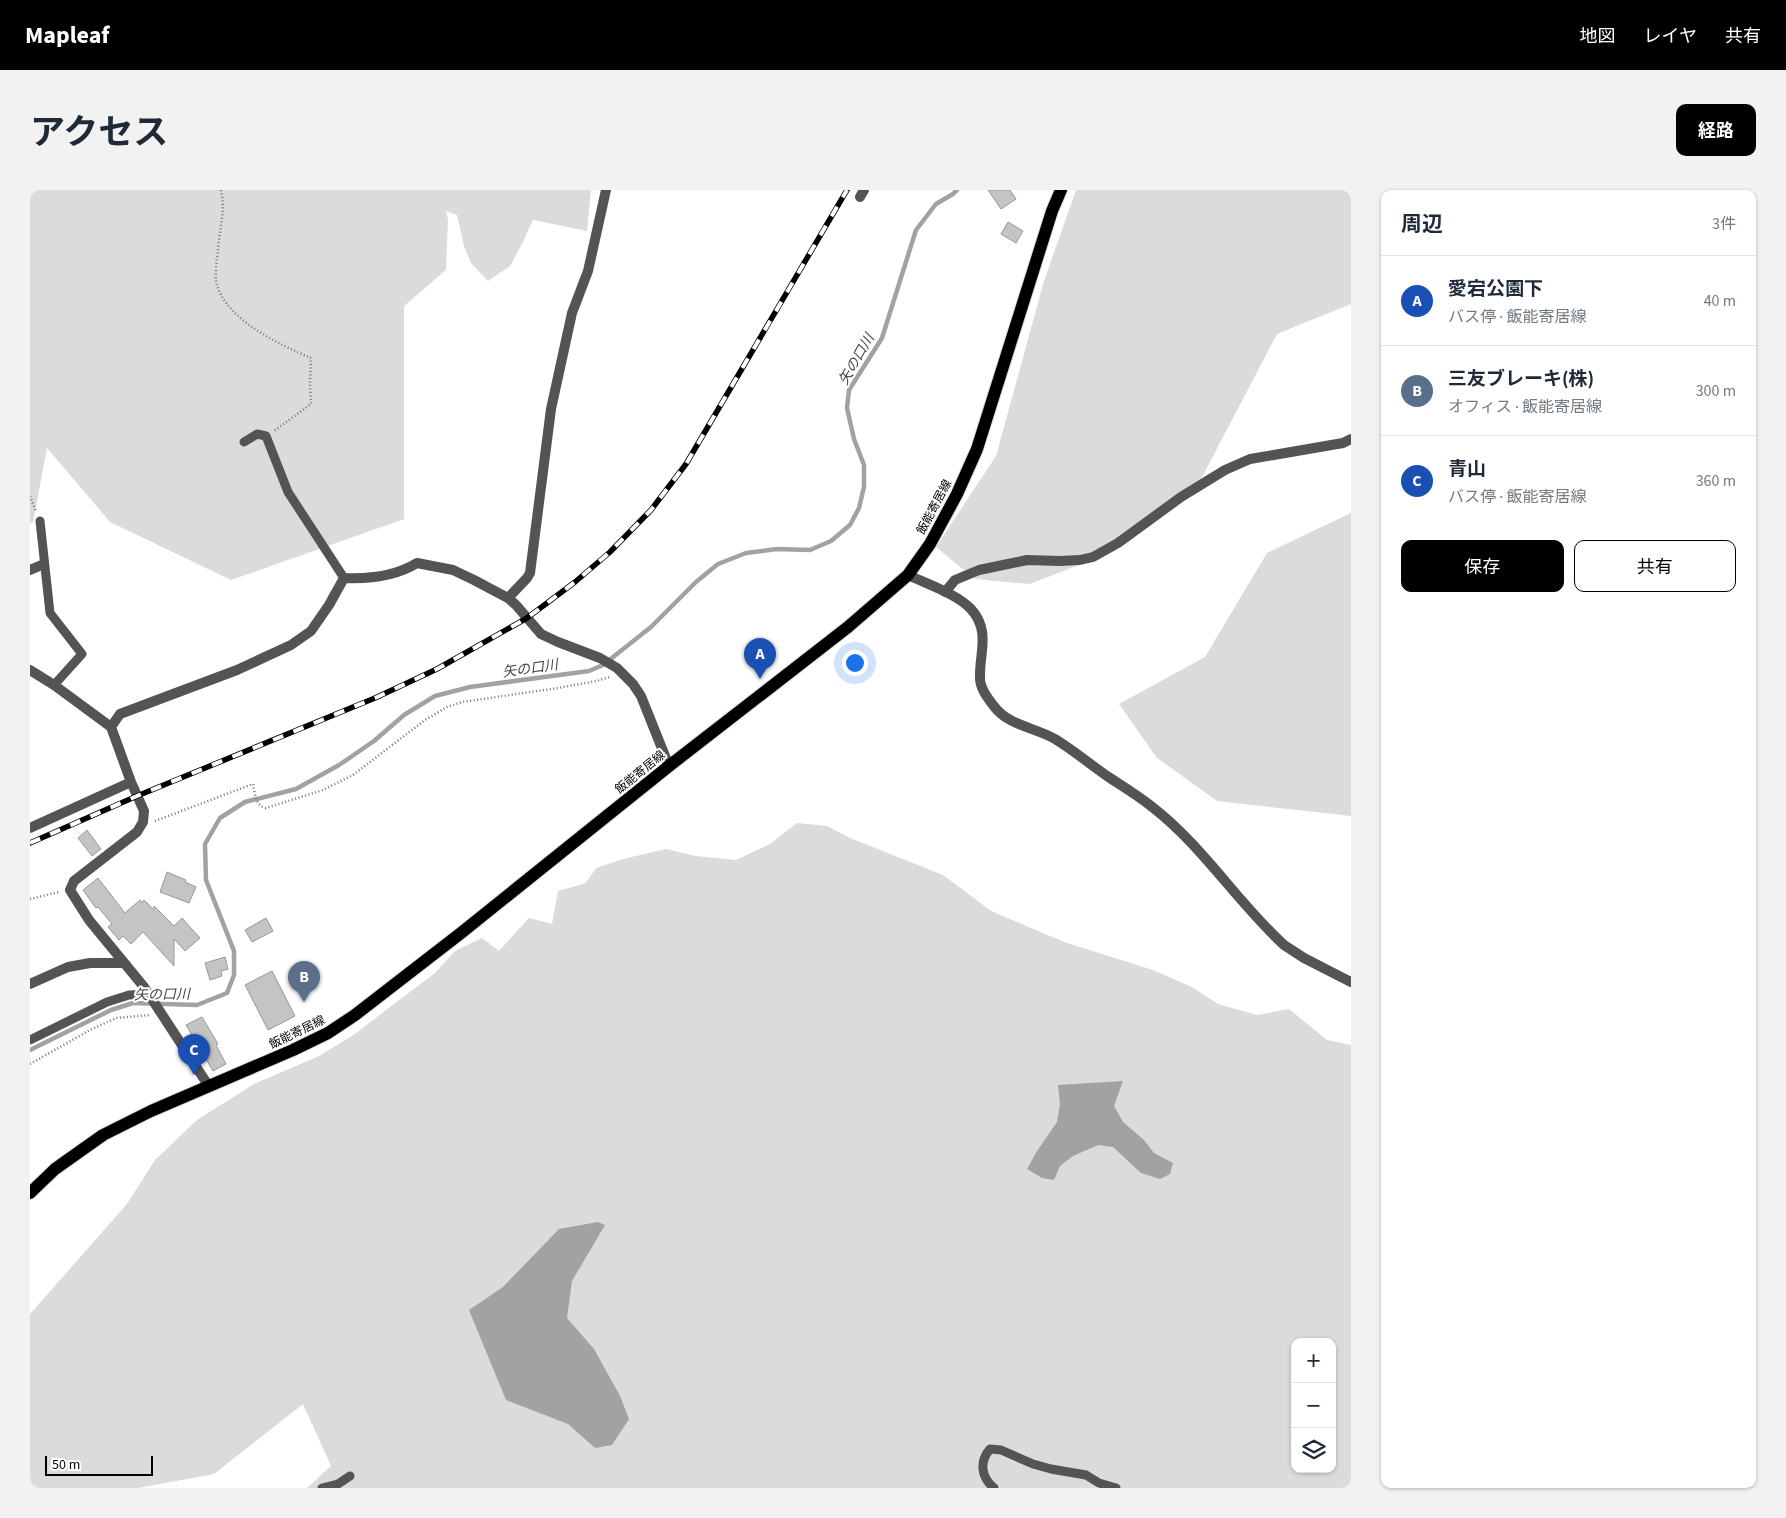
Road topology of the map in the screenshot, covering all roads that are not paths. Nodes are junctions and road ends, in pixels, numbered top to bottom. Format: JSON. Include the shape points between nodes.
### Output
{"nodes":[{"id":1,"x":606,"y":190,"type":"edge"},
{"id":2,"x":1061,"y":190,"type":"edge"},
{"id":3,"x":1351,"y":439,"type":"edge"},
{"id":4,"x":244,"y":442,"type":"dead end"},
{"id":5,"x":40,"y":521,"type":"road end"},
{"id":6,"x":44,"y":564,"type":"junction"},
{"id":7,"x":30,"y":570,"type":"edge"},
{"id":8,"x":908,"y":576,"type":"junction"},
{"id":9,"x":344,"y":578,"type":"junction"},
{"id":10,"x":945,"y":592,"type":"junction"},
{"id":11,"x":508,"y":598,"type":"junction"},
{"id":12,"x":31,"y":672,"type":"edge"},
{"id":13,"x":54,"y":685,"type":"junction"},
{"id":14,"x":111,"y":728,"type":"junction"},
{"id":15,"x":669,"y":766,"type":"junction"},
{"id":16,"x":131,"y":782,"type":"junction"},
{"id":17,"x":30,"y":828,"type":"edge"},
{"id":18,"x":124,"y":963,"type":"junction"},
{"id":19,"x":1351,"y":982,"type":"edge"},
{"id":20,"x":30,"y":984,"type":"edge"},
{"id":21,"x":148,"y":995,"type":"junction"},
{"id":22,"x":30,"y":1040,"type":"edge"},
{"id":23,"x":208,"y":1085,"type":"junction"},
{"id":24,"x":30,"y":1193,"type":"edge"},
{"id":25,"x":350,"y":1476,"type":"dead end"},
{"id":26,"x":322,"y":1488,"type":"edge"},
{"id":27,"x":994,"y":1488,"type":"edge"},
{"id":28,"x":1116,"y":1488,"type":"edge"}],
"edges":[{"from":1,"to":11,"type":"street","via":[[588,271],[572,313],[551,409],[530,573]]},
{"from":2,"to":8,"type":"main road","name":"飯能寄居線","via":[[977,449],[930,544]]},
{"from":3,"to":10,"type":"street","via":[[1250,459],[1225,470],[1093,557],[1027,560],[979,570],[955,580]]},
{"from":4,"to":9,"type":"lane","via":[[257,434],[266,436],[288,492]]},
{"from":5,"to":6,"type":"lane"},
{"from":6,"to":7,"type":"street"},
{"from":6,"to":13,"type":"lane","via":[[50,613],[82,654]]},
{"from":8,"to":10,"type":"street"},
{"from":8,"to":15,"type":"main road","name":"飯能寄居線","via":[[848,627]]},
{"from":9,"to":11,"type":"street","via":[[375,576],[406,570],[417,564],[453,570]]},
{"from":9,"to":14,"type":"street","via":[[311,631],[291,645],[237,670],[120,714]]},
{"from":10,"to":19,"type":"street","via":[[971,609],[979,620],[983,634],[980,679],[994,707],[1024,728],[1055,739],[1150,804],[1172,822],[1284,946]]},
{"from":11,"to":15,"type":"street","via":[[541,634],[600,658],[619,670],[642,696]]},
{"from":12,"to":13,"type":"street"},
{"from":13,"to":14,"type":"street"},
{"from":14,"to":16,"type":"street"},
{"from":15,"to":23,"type":"main road","name":"飯能寄居線","via":[[461,933],[328,1034]]},
{"from":16,"to":17,"type":"street"},
{"from":16,"to":18,"type":"street","via":[[144,811],[143,822],[136,832],[74,881],[70,890],[89,920]]},
{"from":18,"to":20,"type":"street","via":[[68,967]]},
{"from":18,"to":21,"type":"street"},
{"from":21,"to":22,"type":"lane","via":[[129,995],[107,1002]]},
{"from":21,"to":23,"type":"street"},
{"from":23,"to":24,"type":"main road","name":"飯能寄居線","via":[[103,1135],[55,1169]]},
{"from":25,"to":26,"type":"lane","via":[[338,1484]]},
{"from":27,"to":28,"type":"lane","via":[[984,1475],[982,1465],[990,1449],[1051,1469],[1086,1475]]}]}
